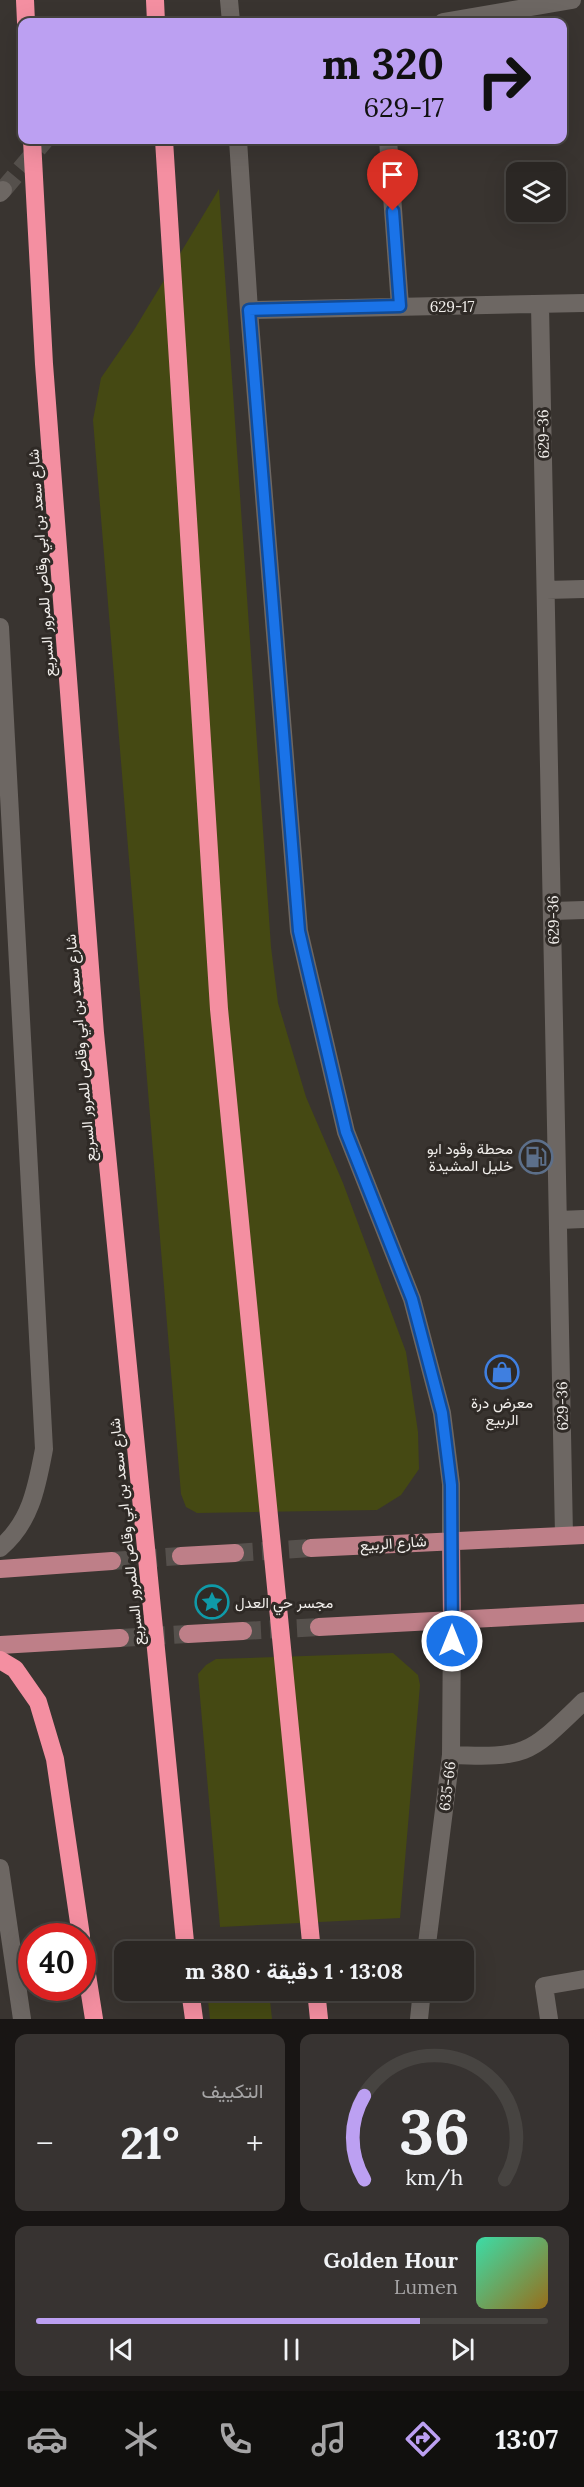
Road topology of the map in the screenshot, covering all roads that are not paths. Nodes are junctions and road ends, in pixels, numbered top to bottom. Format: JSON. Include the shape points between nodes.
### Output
{"nodes":[{"id":1,"x":25,"y":0,"type":"edge"},
{"id":2,"x":155,"y":0,"type":"edge"},
{"id":3,"x":229,"y":0,"type":"edge"},
{"id":4,"x":572,"y":0,"type":"edge"},
{"id":5,"x":26,"y":18,"type":"edge"},
{"id":6,"x":156,"y":18,"type":"edge"},
{"id":7,"x":231,"y":18,"type":"edge"},
{"id":8,"x":466,"y":18,"type":"edge"},
{"id":9,"x":33,"y":144,"type":"edge"},
{"id":10,"x":164,"y":144,"type":"edge"},
{"id":11,"x":238,"y":144,"type":"edge"},
{"id":12,"x":388,"y":144,"type":"edge"},
{"id":13,"x":584,"y":303,"type":"edge"},
{"id":14,"x":540,"y":305,"type":"junction"},
{"id":15,"x":400,"y":306,"type":"junction"},
{"id":16,"x":249,"y":310,"type":"junction"},
{"id":17,"x":584,"y":589,"type":"edge"},
{"id":18,"x":546,"y":590,"type":"junction"},
{"id":19,"x":0,"y":627,"type":"edge"},
{"id":20,"x":584,"y":910,"type":"edge"},
{"id":21,"x":553,"y":911,"type":"junction"},
{"id":22,"x":584,"y":1219,"type":"edge"},
{"id":23,"x":559,"y":1220,"type":"junction"},
{"id":24,"x":584,"y":1535,"type":"edge"},
{"id":25,"x":564,"y":1536,"type":"junction"},
{"id":26,"x":451,"y":1539,"type":"junction"},
{"id":27,"x":0,"y":1548,"type":"edge"},
{"id":28,"x":311,"y":1548,"type":"tunnel mouth"},
{"id":29,"x":235,"y":1553,"type":"tunnel mouth"},
{"id":30,"x":181,"y":1556,"type":"tunnel mouth"},
{"id":31,"x":112,"y":1561,"type":"tunnel mouth"},
{"id":32,"x":0,"y":1569,"type":"edge"},
{"id":33,"x":584,"y":1613,"type":"edge"},
{"id":34,"x":452,"y":1620,"type":"junction"},
{"id":35,"x":319,"y":1627,"type":"tunnel mouth"},
{"id":36,"x":243,"y":1631,"type":"tunnel mouth"},
{"id":37,"x":189,"y":1634,"type":"tunnel mouth"},
{"id":38,"x":120,"y":1638,"type":"tunnel mouth"},
{"id":39,"x":0,"y":1645,"type":"edge"},
{"id":40,"x":0,"y":1660,"type":"edge"},
{"id":41,"x":584,"y":1701,"type":"edge"},
{"id":42,"x":451,"y":1755,"type":"junction"},
{"id":43,"x":0,"y":1868,"type":"edge"},
{"id":44,"x":79,"y":1923,"type":"edge"},
{"id":45,"x":185,"y":1941,"type":"edge"},
{"id":46,"x":311,"y":1941,"type":"edge"},
{"id":47,"x":427,"y":1941,"type":"edge"},
{"id":48,"x":584,"y":1979,"type":"edge"},
{"id":49,"x":91,"y":2001,"type":"edge"},
{"id":50,"x":192,"y":2001,"type":"edge"},
{"id":51,"x":317,"y":2001,"type":"edge"},
{"id":52,"x":421,"y":2001,"type":"edge"},
{"id":53,"x":22,"y":2019,"type":"edge"},
{"id":54,"x":94,"y":2019,"type":"edge"},
{"id":55,"x":194,"y":2019,"type":"edge"},
{"id":56,"x":319,"y":2019,"type":"edge"},
{"id":57,"x":419,"y":2019,"type":"edge"},
{"id":58,"x":549,"y":2019,"type":"edge"}],
"edges":[{"from":1,"to":5,"type":"highway"},
{"from":2,"to":6,"type":"highway"},
{"from":3,"to":7,"type":"street"},
{"from":4,"to":8,"type":"street"},
{"from":9,"to":45,"type":"highway","name":"شارع سعد بن ابي وقاص للمرور السريع","via":[[44,364],[95,1033]]},
{"from":10,"to":46,"type":"highway","via":[[219,1009]]},
{"from":11,"to":16,"type":"street"},
{"from":12,"to":15,"type":"street"},
{"from":13,"to":14,"type":"street","name":"629-17"},
{"from":14,"to":15,"type":"street","name":"629-17"},
{"from":14,"to":18,"type":"street","name":"629-36"},
{"from":15,"to":16,"type":"street","name":"629-17"},
{"from":16,"to":26,"type":"street","via":[[299,931],[346,1132],[412,1299],[442,1413],[451,1485]]},
{"from":17,"to":18,"type":"street"},
{"from":18,"to":21,"type":"street","name":"629-36"},
{"from":19,"to":27,"type":"street","via":[[44,1449],[35,1498],[11,1539]]},
{"from":20,"to":21,"type":"street"},
{"from":21,"to":23,"type":"street","name":"629-36"},
{"from":22,"to":23,"type":"street"},
{"from":23,"to":25,"type":"street","name":"629-36"},
{"from":24,"to":25,"type":"main road","name":"شارع الربيع"},
{"from":25,"to":26,"type":"main road","name":"شارع الربيع"},
{"from":26,"to":28,"type":"main road","name":"شارع الربيع"},
{"from":26,"to":34,"type":"main road"},
{"from":29,"to":30,"type":"main road"},
{"from":31,"to":32,"type":"main road"},
{"from":33,"to":34,"type":"main road"},
{"from":34,"to":35,"type":"main road"},
{"from":34,"to":42,"type":"street","name":"635-66"},
{"from":36,"to":37,"type":"main road"},
{"from":38,"to":39,"type":"main road"},
{"from":40,"to":44,"type":"highway","via":[[15,1669],[38,1702],[45,1724],[55,1759]]},
{"from":41,"to":42,"type":"street","via":[[527,1751],[500,1757]]},
{"from":42,"to":47,"type":"street","name":"635-66"},
{"from":43,"to":53,"type":"street"},
{"from":48,"to":58,"type":"street","via":[[544,1986]]},
{"from":49,"to":54,"type":"highway"},
{"from":50,"to":55,"type":"highway"},
{"from":51,"to":56,"type":"highway"},
{"from":52,"to":57,"type":"street"}]}
